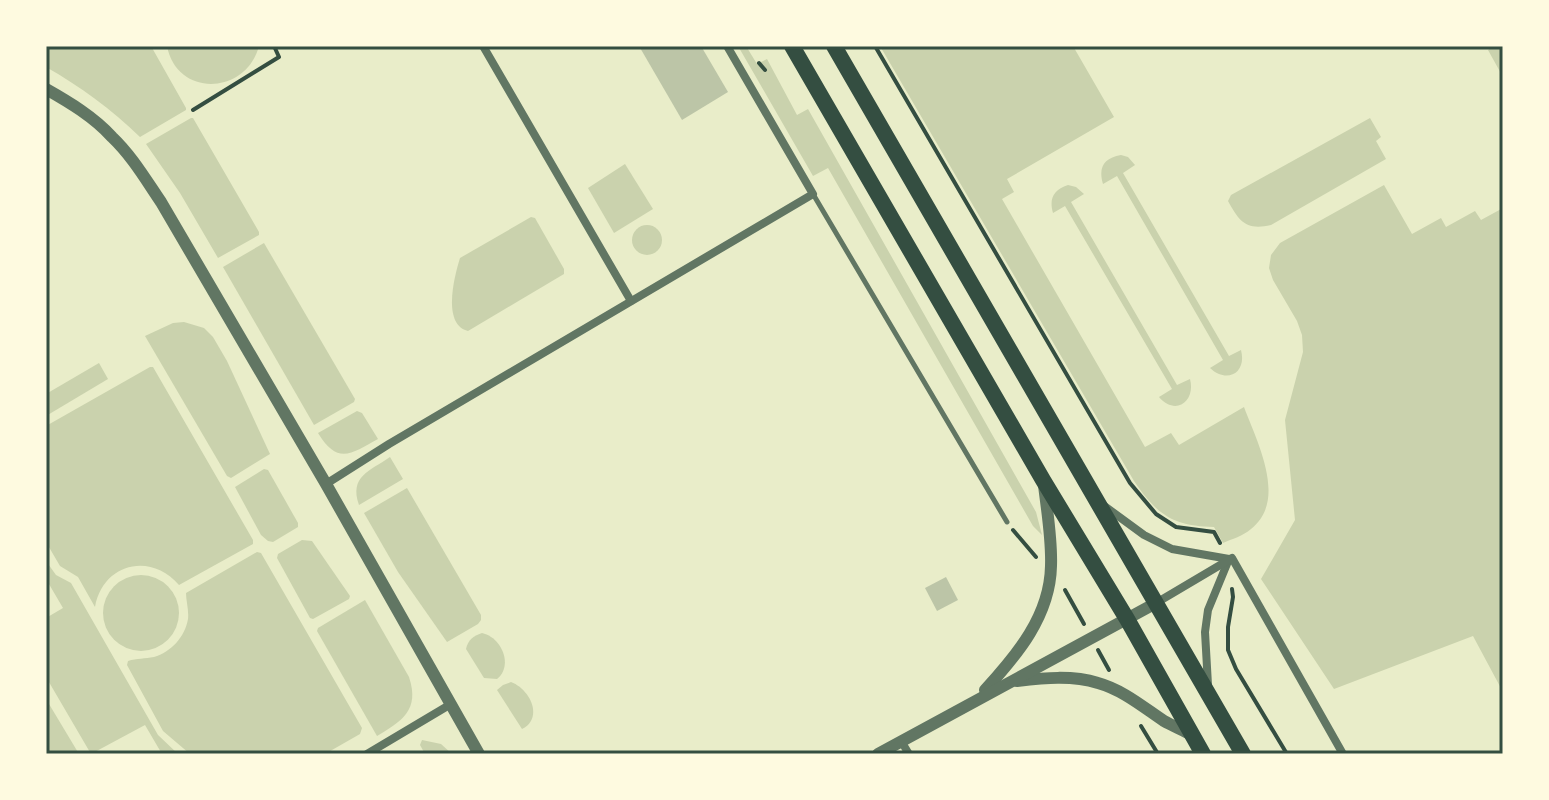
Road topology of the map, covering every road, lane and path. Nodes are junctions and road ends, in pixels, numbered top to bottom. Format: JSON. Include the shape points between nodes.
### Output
{"nodes":[{"id":1,"x":274,"y":46,"type":"edge"},
{"id":2,"x":483,"y":46,"type":"edge"},
{"id":3,"x":727,"y":46,"type":"edge"},
{"id":4,"x":792,"y":46,"type":"edge"},
{"id":5,"x":834,"y":46,"type":"edge"},
{"id":6,"x":875,"y":46,"type":"edge"},
{"id":7,"x":759,"y":63,"type":"dead end"},
{"id":8,"x":765,"y":70,"type":"dead end"},
{"id":9,"x":46,"y":89,"type":"edge"},
{"id":10,"x":193,"y":110,"type":"dead end"},
{"id":11,"x":813,"y":194,"type":"junction"},
{"id":12,"x":631,"y":301,"type":"junction"},
{"id":13,"x":1043,"y":480,"type":"junction"},
{"id":14,"x":326,"y":484,"type":"junction"},
{"id":15,"x":1096,"y":500,"type":"junction"},
{"id":16,"x":1007,"y":522,"type":"dead end"},
{"id":17,"x":1229,"y":559,"type":"junction"},
{"id":18,"x":1156,"y":603,"type":"junction"},
{"id":19,"x":1127,"y":619,"type":"junction"},
{"id":20,"x":1010,"y":681,"type":"junction"},
{"id":21,"x":1209,"y":696,"type":"junction"},
{"id":22,"x":977,"y":698,"type":"junction"},
{"id":23,"x":451,"y":704,"type":"junction"},
{"id":24,"x":1145,"y":732,"type":"dead end"},
{"id":25,"x":1192,"y":735,"type":"junction"},
{"id":26,"x":901,"y":741,"type":"junction"},
{"id":27,"x":367,"y":754,"type":"edge"},
{"id":28,"x":479,"y":754,"type":"edge"},
{"id":29,"x":878,"y":754,"type":"edge"},
{"id":30,"x":909,"y":754,"type":"edge"},
{"id":31,"x":1158,"y":754,"type":"edge"},
{"id":32,"x":1203,"y":754,"type":"edge"},
{"id":33,"x":1243,"y":754,"type":"edge"},
{"id":34,"x":1287,"y":754,"type":"edge"},
{"id":35,"x":1343,"y":754,"type":"edge"}],
"edges":[{"from":1,"to":10,"type":"path","via":[[279,57]]},
{"from":2,"to":12,"type":"street"},
{"from":3,"to":11,"type":"street"},
{"from":4,"to":13,"type":"main road"},
{"from":5,"to":15,"type":"main road"},
{"from":6,"to":17,"type":"path","via":[[1130,483],[1156,514],[1176,527],[1214,532]]},
{"from":7,"to":8,"type":"path"},
{"from":9,"to":14,"type":"street","via":[[110,134],[140,170]]},
{"from":11,"to":12,"type":"street"},
{"from":11,"to":16,"type":"lane"},
{"from":12,"to":14,"type":"street"},
{"from":13,"to":19,"type":"main road"},
{"from":13,"to":22,"type":"street","via":[[1051,563],[1044,605],[1023,647]]},
{"from":14,"to":23,"type":"street"},
{"from":15,"to":17,"type":"street","via":[[1172,549]]},
{"from":15,"to":18,"type":"main road"},
{"from":17,"to":18,"type":"street"},
{"from":17,"to":21,"type":"street","via":[[1208,610]]},
{"from":17,"to":34,"type":"path","via":[[1233,597],[1228,650]]},
{"from":17,"to":35,"type":"street"},
{"from":18,"to":19,"type":"street"},
{"from":18,"to":21,"type":"main road"},
{"from":19,"to":20,"type":"street"},
{"from":19,"to":25,"type":"main road"},
{"from":20,"to":22,"type":"street"},
{"from":20,"to":25,"type":"street","via":[[1062,678],[1100,683]]},
{"from":21,"to":33,"type":"main road"},
{"from":22,"to":26,"type":"street"},
{"from":23,"to":27,"type":"street"},
{"from":23,"to":28,"type":"street"},
{"from":24,"to":31,"type":"path"},
{"from":25,"to":32,"type":"main road"},
{"from":26,"to":29,"type":"street"},
{"from":26,"to":30,"type":"street"}]}
